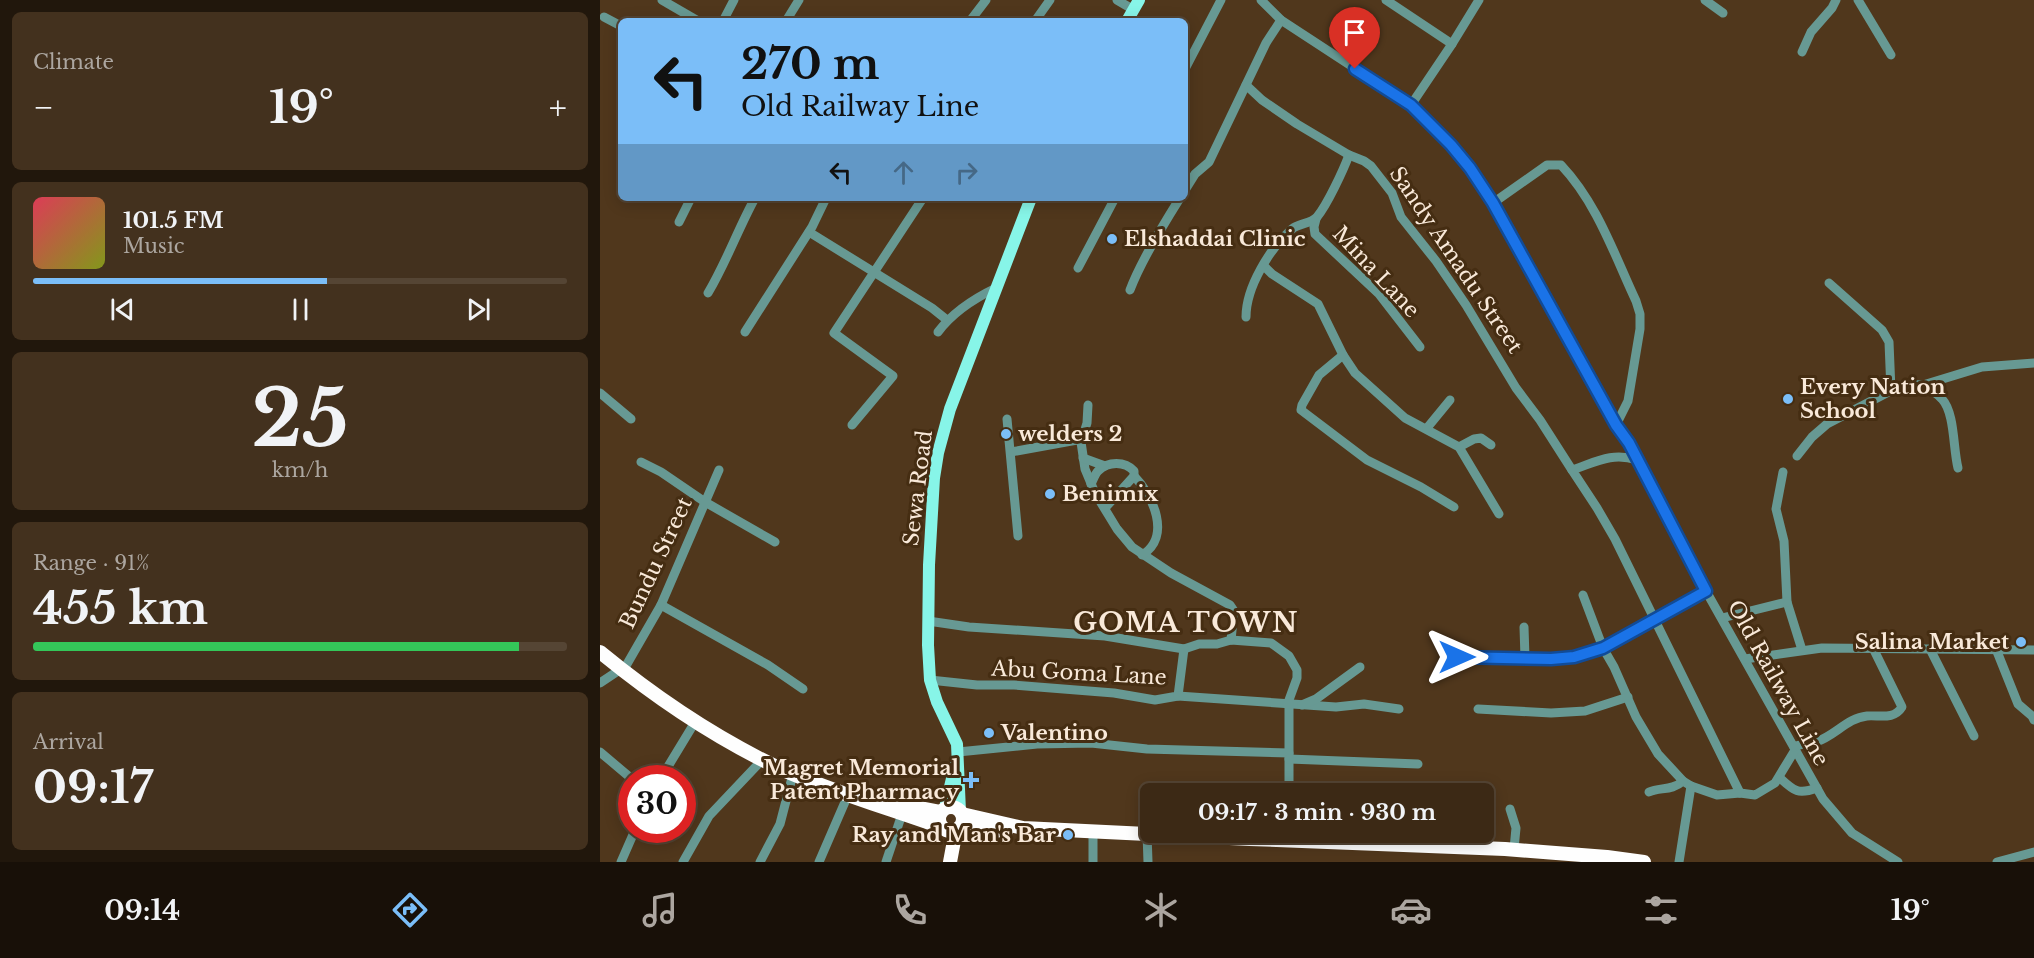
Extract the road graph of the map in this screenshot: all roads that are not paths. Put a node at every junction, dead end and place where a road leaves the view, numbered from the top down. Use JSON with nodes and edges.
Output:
{"nodes":[{"id":1,"x":662,"y":0,"type":"edge"},
{"id":2,"x":734,"y":0,"type":"edge"},
{"id":3,"x":799,"y":0,"type":"edge"},
{"id":4,"x":986,"y":0,"type":"edge"},
{"id":5,"x":1050,"y":0,"type":"edge"},
{"id":6,"x":1117,"y":0,"type":"edge"},
{"id":7,"x":1221,"y":0,"type":"edge"},
{"id":8,"x":1261,"y":0,"type":"edge"},
{"id":9,"x":1386,"y":0,"type":"edge"},
{"id":10,"x":1479,"y":0,"type":"edge"},
{"id":11,"x":1705,"y":0,"type":"edge"},
{"id":12,"x":1836,"y":0,"type":"edge"},
{"id":13,"x":1858,"y":0,"type":"edge"},
{"id":14,"x":1723,"y":13,"type":"dead end"},
{"id":15,"x":1132,"y":14,"type":"edge"},
{"id":16,"x":604,"y":17,"type":"dead end"},
{"id":17,"x":693,"y":18,"type":"edge"},
{"id":18,"x":725,"y":18,"type":"edge"},
{"id":19,"x":788,"y":18,"type":"edge"},
{"id":20,"x":972,"y":18,"type":"edge"},
{"id":21,"x":1037,"y":18,"type":"edge"},
{"id":22,"x":1281,"y":20,"type":"junction"},
{"id":23,"x":618,"y":24,"type":"edge"},
{"id":24,"x":1452,"y":44,"type":"junction"},
{"id":25,"x":1189,"y":52,"type":"edge"},
{"id":26,"x":1802,"y":52,"type":"dead end"},
{"id":27,"x":1891,"y":55,"type":"dead end"},
{"id":28,"x":1246,"y":85,"type":"junction"},
{"id":29,"x":1411,"y":105,"type":"junction"},
{"id":30,"x":1348,"y":155,"type":"junction"},
{"id":31,"x":1188,"y":185,"type":"edge"},
{"id":32,"x":690,"y":201,"type":"edge"},
{"id":33,"x":753,"y":201,"type":"edge"},
{"id":34,"x":824,"y":201,"type":"edge"},
{"id":35,"x":921,"y":201,"type":"edge"},
{"id":36,"x":1030,"y":201,"type":"edge"},
{"id":37,"x":1113,"y":201,"type":"edge"},
{"id":38,"x":1178,"y":201,"type":"edge"},
{"id":39,"x":1493,"y":203,"type":"junction"},
{"id":40,"x":1316,"y":219,"type":"junction"},
{"id":41,"x":679,"y":222,"type":"dead end"},
{"id":42,"x":809,"y":232,"type":"junction"},
{"id":43,"x":1264,"y":266,"type":"junction"},
{"id":44,"x":1078,"y":267,"type":"dead end"},
{"id":45,"x":875,"y":272,"type":"junction"},
{"id":46,"x":1829,"y":283,"type":"dead end"},
{"id":47,"x":996,"y":288,"type":"junction"},
{"id":48,"x":1130,"y":290,"type":"dead end"},
{"id":49,"x":708,"y":293,"type":"dead end"},
{"id":50,"x":1246,"y":317,"type":"dead end"},
{"id":51,"x":947,"y":320,"type":"junction"},
{"id":52,"x":745,"y":332,"type":"dead end"},
{"id":53,"x":938,"y":332,"type":"dead end"},
{"id":54,"x":1420,"y":347,"type":"dead end"},
{"id":55,"x":1342,"y":355,"type":"junction"},
{"id":56,"x":2034,"y":363,"type":"edge"},
{"id":57,"x":1923,"y":385,"type":"junction"},
{"id":58,"x":1891,"y":391,"type":"junction"},
{"id":59,"x":600,"y":393,"type":"edge"},
{"id":60,"x":1450,"y":400,"type":"dead end"},
{"id":61,"x":1088,"y":405,"type":"dead end"},
{"id":62,"x":1007,"y":419,"type":"dead end"},
{"id":63,"x":631,"y":420,"type":"dead end"},
{"id":64,"x":852,"y":425,"type":"dead end"},
{"id":65,"x":1616,"y":425,"type":"junction"},
{"id":66,"x":1427,"y":429,"type":"junction"},
{"id":67,"x":1081,"y":442,"type":"junction"},
{"id":68,"x":1491,"y":445,"type":"dead end"},
{"id":69,"x":1459,"y":447,"type":"junction"},
{"id":70,"x":1011,"y":452,"type":"junction"},
{"id":71,"x":1797,"y":456,"type":"dead end"},
{"id":72,"x":1083,"y":458,"type":"junction"},
{"id":73,"x":1637,"y":460,"type":"junction"},
{"id":74,"x":642,"y":462,"type":"dead end"},
{"id":75,"x":1105,"y":466,"type":"junction"},
{"id":76,"x":1958,"y":468,"type":"dead end"},
{"id":77,"x":719,"y":470,"type":"dead end"},
{"id":78,"x":1572,"y":470,"type":"junction"},
{"id":79,"x":1783,"y":472,"type":"dead end"},
{"id":80,"x":1134,"y":476,"type":"junction"},
{"id":81,"x":1091,"y":484,"type":"junction"},
{"id":82,"x":705,"y":502,"type":"junction"},
{"id":83,"x":1454,"y":507,"type":"dead end"},
{"id":84,"x":1104,"y":508,"type":"junction"},
{"id":85,"x":1499,"y":514,"type":"dead end"},
{"id":86,"x":1018,"y":536,"type":"dead end"},
{"id":87,"x":775,"y":542,"type":"dead end"},
{"id":88,"x":1143,"y":555,"type":"junction"},
{"id":89,"x":1706,"y":591,"type":"junction"},
{"id":90,"x":1583,"y":595,"type":"dead end"},
{"id":91,"x":1787,"y":602,"type":"junction"},
{"id":92,"x":661,"y":605,"type":"junction"},
{"id":93,"x":1654,"y":618,"type":"junction"},
{"id":94,"x":1722,"y":618,"type":"junction"},
{"id":95,"x":928,"y":621,"type":"junction"},
{"id":96,"x":1524,"y":627,"type":"dead end"},
{"id":97,"x":1232,"y":640,"type":"junction"},
{"id":98,"x":1603,"y":648,"type":"junction"},
{"id":99,"x":1873,"y":648,"type":"junction"},
{"id":100,"x":1184,"y":649,"type":"junction"},
{"id":101,"x":1930,"y":649,"type":"junction"},
{"id":102,"x":1996,"y":649,"type":"junction"},
{"id":103,"x":1802,"y":650,"type":"junction"},
{"id":104,"x":2034,"y":650,"type":"edge"},
{"id":105,"x":600,"y":652,"type":"edge"},
{"id":106,"x":1457,"y":657,"type":"dead end"},
{"id":107,"x":1526,"y":658,"type":"junction"},
{"id":108,"x":1746,"y":659,"type":"junction"},
{"id":109,"x":1359,"y":667,"type":"dead end"},
{"id":110,"x":622,"y":670,"type":"junction"},
{"id":111,"x":930,"y":680,"type":"junction"},
{"id":112,"x":600,"y":683,"type":"edge"},
{"id":113,"x":803,"y":689,"type":"dead end"},
{"id":114,"x":1178,"y":696,"type":"junction"},
{"id":115,"x":1628,"y":697,"type":"junction"},
{"id":116,"x":1289,"y":705,"type":"junction"},
{"id":117,"x":1301,"y":706,"type":"junction"},
{"id":118,"x":1399,"y":709,"type":"dead end"},
{"id":119,"x":1478,"y":709,"type":"dead end"},
{"id":120,"x":2034,"y":720,"type":"edge"},
{"id":121,"x":695,"y":722,"type":"junction"},
{"id":122,"x":1974,"y":736,"type":"dead end"},
{"id":123,"x":1794,"y":749,"type":"junction"},
{"id":124,"x":600,"y":752,"type":"edge"},
{"id":125,"x":958,"y":754,"type":"junction"},
{"id":126,"x":1288,"y":756,"type":"junction"},
{"id":127,"x":763,"y":759,"type":"junction"},
{"id":128,"x":1418,"y":764,"type":"dead end"},
{"id":129,"x":669,"y":765,"type":"edge"},
{"id":130,"x":618,"y":767,"type":"edge"},
{"id":131,"x":793,"y":774,"type":"junction"},
{"id":132,"x":1780,"y":778,"type":"junction"},
{"id":133,"x":1289,"y":783,"type":"edge"},
{"id":134,"x":1687,"y":784,"type":"junction"},
{"id":135,"x":1817,"y":788,"type":"junction"},
{"id":136,"x":1649,"y":792,"type":"dead end"},
{"id":137,"x":1740,"y":793,"type":"junction"},
{"id":138,"x":852,"y":796,"type":"junction"},
{"id":139,"x":1510,"y":809,"type":"dead end"},
{"id":140,"x":943,"y":810,"type":"junction"},
{"id":141,"x":961,"y":813,"type":"junction"},
{"id":142,"x":902,"y":814,"type":"junction"},
{"id":143,"x":1023,"y":828,"type":"junction"},
{"id":144,"x":951,"y":829,"type":"junction"},
{"id":145,"x":1093,"y":832,"type":"junction"},
{"id":146,"x":1140,"y":833,"type":"edge"},
{"id":147,"x":630,"y":843,"type":"edge"},
{"id":148,"x":1147,"y":843,"type":"edge"},
{"id":149,"x":1410,"y":843,"type":"edge"},
{"id":150,"x":1514,"y":849,"type":"junction"},
{"id":151,"x":2034,"y":852,"type":"edge"},
{"id":152,"x":1545,"y":857,"type":"edge"},
{"id":153,"x":950,"y":859,"type":"edge"},
{"id":154,"x":621,"y":862,"type":"edge"},
{"id":155,"x":683,"y":862,"type":"edge"},
{"id":156,"x":760,"y":862,"type":"edge"},
{"id":157,"x":819,"y":862,"type":"edge"},
{"id":158,"x":886,"y":862,"type":"edge"},
{"id":159,"x":1094,"y":862,"type":"edge"},
{"id":160,"x":1148,"y":862,"type":"edge"},
{"id":161,"x":1644,"y":862,"type":"edge"},
{"id":162,"x":1679,"y":862,"type":"edge"},
{"id":163,"x":1898,"y":862,"type":"edge"},
{"id":164,"x":1997,"y":862,"type":"edge"}],
"edges":[{"from":1,"to":17,"type":"street"},
{"from":2,"to":18,"type":"street"},
{"from":3,"to":19,"type":"street"},
{"from":4,"to":20,"type":"street"},
{"from":5,"to":21,"type":"street"},
{"from":6,"to":15,"type":"street"},
{"from":7,"to":25,"type":"street"},
{"from":8,"to":22,"type":"street","name":"Old Railway Line"},
{"from":9,"to":24,"type":"street"},
{"from":10,"to":24,"type":"street"},
{"from":11,"to":14,"type":"street"},
{"from":12,"to":26,"type":"street"},
{"from":13,"to":27,"type":"street"},
{"from":16,"to":23,"type":"street"},
{"from":22,"to":28,"type":"street"},
{"from":22,"to":29,"type":"street","name":"Old Railway Line"},
{"from":24,"to":29,"type":"street"},
{"from":28,"to":30,"type":"street","name":"Sandy Amadu Street"},
{"from":28,"to":31,"type":"street"},
{"from":29,"to":39,"type":"street","name":"Old Railway Line"},
{"from":30,"to":40,"type":"street"},
{"from":30,"to":78,"type":"street","name":"Sandy Amadu Street"},
{"from":32,"to":41,"type":"street"},
{"from":33,"to":49,"type":"street"},
{"from":34,"to":42,"type":"street"},
{"from":35,"to":45,"type":"street"},
{"from":36,"to":47,"type":"main road","name":"Sewa Road"},
{"from":37,"to":44,"type":"street"},
{"from":38,"to":48,"type":"street"},
{"from":39,"to":65,"type":"street","name":"Old Railway Line"},
{"from":39,"to":65,"type":"street"},
{"from":40,"to":43,"type":"street"},
{"from":40,"to":54,"type":"street","name":"Mina Lane"},
{"from":42,"to":45,"type":"street"},
{"from":42,"to":52,"type":"street"},
{"from":43,"to":50,"type":"street"},
{"from":43,"to":55,"type":"street"},
{"from":45,"to":51,"type":"street"},
{"from":45,"to":64,"type":"street"},
{"from":46,"to":58,"type":"street"},
{"from":47,"to":51,"type":"street"},
{"from":47,"to":95,"type":"main road","name":"Sewa Road"},
{"from":51,"to":53,"type":"street"},
{"from":55,"to":66,"type":"street"},
{"from":55,"to":83,"type":"street"},
{"from":56,"to":57,"type":"street"},
{"from":57,"to":58,"type":"street"},
{"from":57,"to":76,"type":"street"},
{"from":58,"to":71,"type":"street"},
{"from":59,"to":63,"type":"street"},
{"from":60,"to":66,"type":"street"},
{"from":61,"to":67,"type":"street"},
{"from":62,"to":70,"type":"street"},
{"from":65,"to":73,"type":"street","name":"Old Railway Line"},
{"from":66,"to":69,"type":"street"},
{"from":67,"to":70,"type":"street"},
{"from":67,"to":72,"type":"street"},
{"from":68,"to":69,"type":"street"},
{"from":69,"to":85,"type":"street"},
{"from":70,"to":86,"type":"street"},
{"from":72,"to":75,"type":"street"},
{"from":72,"to":81,"type":"street"},
{"from":73,"to":78,"type":"street"},
{"from":73,"to":89,"type":"street","name":"Old Railway Line"},
{"from":74,"to":82,"type":"street"},
{"from":75,"to":80,"type":"street"},
{"from":75,"to":81,"type":"street"},
{"from":77,"to":82,"type":"street","name":"Bundu Street"},
{"from":78,"to":93,"type":"street","name":"Sandy Amadu Street"},
{"from":79,"to":91,"type":"street"},
{"from":80,"to":84,"type":"street"},
{"from":80,"to":88,"type":"street"},
{"from":81,"to":84,"type":"street"},
{"from":82,"to":87,"type":"street"},
{"from":82,"to":92,"type":"street","name":"Bundu Street"},
{"from":84,"to":88,"type":"street"},
{"from":88,"to":97,"type":"street"},
{"from":89,"to":93,"type":"street"},
{"from":89,"to":94,"type":"street","name":"Old Railway Line"},
{"from":90,"to":98,"type":"street"},
{"from":91,"to":94,"type":"street"},
{"from":91,"to":103,"type":"street"},
{"from":92,"to":110,"type":"street","name":"Bundu Street"},
{"from":92,"to":113,"type":"street"},
{"from":93,"to":98,"type":"street"},
{"from":93,"to":137,"type":"street","name":"Sandy Amadu Street"},
{"from":94,"to":108,"type":"street","name":"Old Railway Line"},
{"from":95,"to":100,"type":"street"},
{"from":95,"to":111,"type":"main road","name":"Sewa Road"},
{"from":96,"to":107,"type":"street"},
{"from":97,"to":100,"type":"street"},
{"from":97,"to":116,"type":"street"},
{"from":98,"to":107,"type":"street"},
{"from":98,"to":115,"type":"street"},
{"from":99,"to":101,"type":"street"},
{"from":99,"to":103,"type":"street"},
{"from":99,"to":123,"type":"street"},
{"from":100,"to":114,"type":"street","name":"Abu Goma Lane"},
{"from":101,"to":102,"type":"street"},
{"from":101,"to":122,"type":"street"},
{"from":102,"to":104,"type":"street"},
{"from":102,"to":120,"type":"street"},
{"from":103,"to":108,"type":"street"},
{"from":105,"to":110,"type":"highway"},
{"from":106,"to":107,"type":"street"},
{"from":108,"to":123,"type":"street","name":"Old Railway Line"},
{"from":109,"to":117,"type":"street"},
{"from":110,"to":112,"type":"street"},
{"from":110,"to":121,"type":"highway"},
{"from":111,"to":114,"type":"street","name":"Abu Goma Lane"},
{"from":111,"to":125,"type":"main road","name":"Sewa Road"},
{"from":114,"to":116,"type":"street"},
{"from":115,"to":119,"type":"street"},
{"from":115,"to":134,"type":"street"},
{"from":116,"to":117,"type":"street"},
{"from":116,"to":126,"type":"street"},
{"from":117,"to":118,"type":"street"},
{"from":121,"to":127,"type":"highway"},
{"from":121,"to":129,"type":"street"},
{"from":123,"to":132,"type":"street"},
{"from":123,"to":135,"type":"street","name":"Old Railway Line"},
{"from":124,"to":130,"type":"street"},
{"from":125,"to":126,"type":"street"},
{"from":125,"to":140,"type":"main road"},
{"from":125,"to":141,"type":"main road","name":"Sewa Road"},
{"from":126,"to":128,"type":"street"},
{"from":126,"to":133,"type":"street"},
{"from":127,"to":131,"type":"highway"},
{"from":127,"to":155,"type":"street"},
{"from":131,"to":138,"type":"highway"},
{"from":131,"to":156,"type":"street"},
{"from":132,"to":135,"type":"street"},
{"from":132,"to":137,"type":"street"},
{"from":134,"to":136,"type":"street"},
{"from":134,"to":137,"type":"street"},
{"from":134,"to":162,"type":"street"},
{"from":135,"to":163,"type":"street","name":"Old Railway Line"},
{"from":138,"to":140,"type":"highway"},
{"from":138,"to":142,"type":"highway"},
{"from":138,"to":157,"type":"street"},
{"from":139,"to":150,"type":"street"},
{"from":140,"to":141,"type":"highway"},
{"from":140,"to":144,"type":"highway"},
{"from":141,"to":143,"type":"highway"},
{"from":141,"to":144,"type":"highway"},
{"from":142,"to":144,"type":"highway"},
{"from":142,"to":158,"type":"street"},
{"from":143,"to":144,"type":"highway"},
{"from":143,"to":145,"type":"highway"},
{"from":144,"to":153,"type":"highway"},
{"from":145,"to":146,"type":"highway"},
{"from":145,"to":159,"type":"street"},
{"from":147,"to":154,"type":"street"},
{"from":148,"to":160,"type":"street"},
{"from":149,"to":150,"type":"highway"},
{"from":150,"to":152,"type":"highway"},
{"from":151,"to":164,"type":"street"},
{"from":152,"to":161,"type":"highway"}]}
